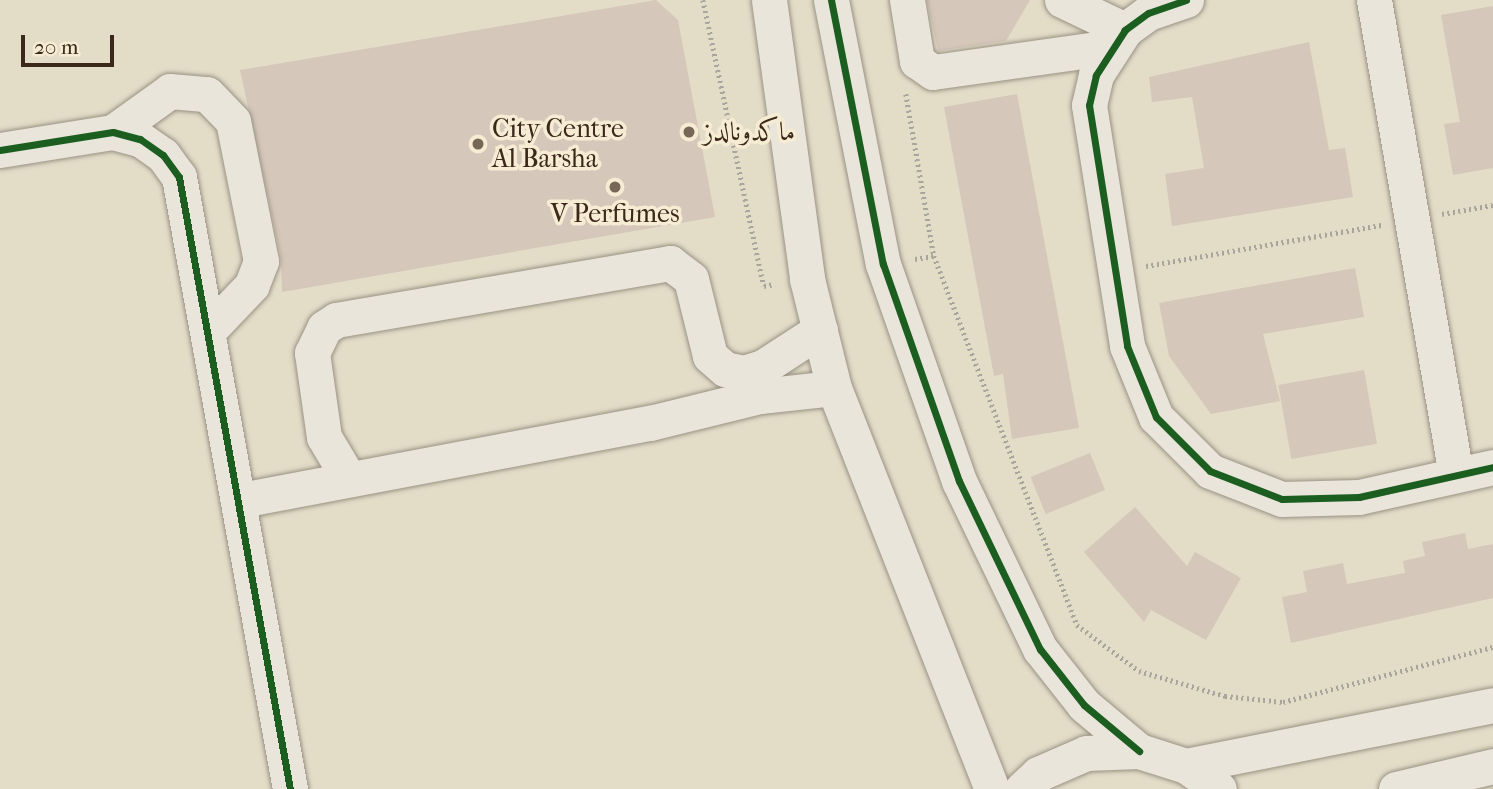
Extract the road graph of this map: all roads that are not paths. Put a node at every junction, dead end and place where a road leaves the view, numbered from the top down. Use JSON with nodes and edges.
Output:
{"nodes":[{"id":1,"x":769,"y":0,"type":"edge"},
{"id":2,"x":831,"y":0,"type":"edge"},
{"id":3,"x":907,"y":0,"type":"edge"},
{"id":4,"x":1062,"y":0,"type":"edge"},
{"id":5,"x":1186,"y":0,"type":"edge"},
{"id":6,"x":1374,"y":0,"type":"edge"},
{"id":7,"x":1117,"y":38,"type":"junction"},
{"id":8,"x":113,"y":132,"type":"junction"},
{"id":9,"x":0,"y":150,"type":"edge"},
{"id":10,"x":209,"y":330,"type":"junction"},
{"id":11,"x":820,"y":330,"type":"junction"},
{"id":12,"x":834,"y":388,"type":"junction"},
{"id":13,"x":327,"y":444,"type":"junction"},
{"id":14,"x":1493,"y":467,"type":"edge"},
{"id":15,"x":1456,"y":474,"type":"junction"},
{"id":16,"x":349,"y":480,"type":"junction"},
{"id":17,"x":239,"y":489,"type":"junction"},
{"id":18,"x":1493,"y":705,"type":"edge"},
{"id":19,"x":1139,"y":751,"type":"junction"},
{"id":20,"x":1186,"y":766,"type":"junction"},
{"id":21,"x":1493,"y":766,"type":"edge"},
{"id":22,"x":290,"y":789,"type":"edge"},
{"id":23,"x":992,"y":789,"type":"edge"},
{"id":24,"x":1022,"y":789,"type":"edge"},
{"id":25,"x":1219,"y":789,"type":"edge"},
{"id":26,"x":1396,"y":789,"type":"edge"}],
"edges":[{"from":1,"to":11,"type":"street"},
{"from":2,"to":19,"type":"street"},
{"from":3,"to":7,"type":"street"},
{"from":4,"to":7,"type":"street"},
{"from":5,"to":7,"type":"street"},
{"from":6,"to":15,"type":"street"},
{"from":7,"to":15,"type":"street"},
{"from":8,"to":9,"type":"street"},
{"from":8,"to":10,"type":"street"},
{"from":8,"to":10,"type":"street"},
{"from":10,"to":17,"type":"street"},
{"from":11,"to":12,"type":"street"},
{"from":11,"to":13,"type":"street"},
{"from":12,"to":16,"type":"street"},
{"from":12,"to":23,"type":"street"},
{"from":13,"to":16,"type":"street"},
{"from":13,"to":17,"type":"street"},
{"from":14,"to":15,"type":"street"},
{"from":16,"to":17,"type":"street"},
{"from":17,"to":22,"type":"street"},
{"from":18,"to":20,"type":"street"},
{"from":19,"to":20,"type":"street"},
{"from":19,"to":24,"type":"street"},
{"from":20,"to":25,"type":"street"},
{"from":21,"to":26,"type":"street"}]}
